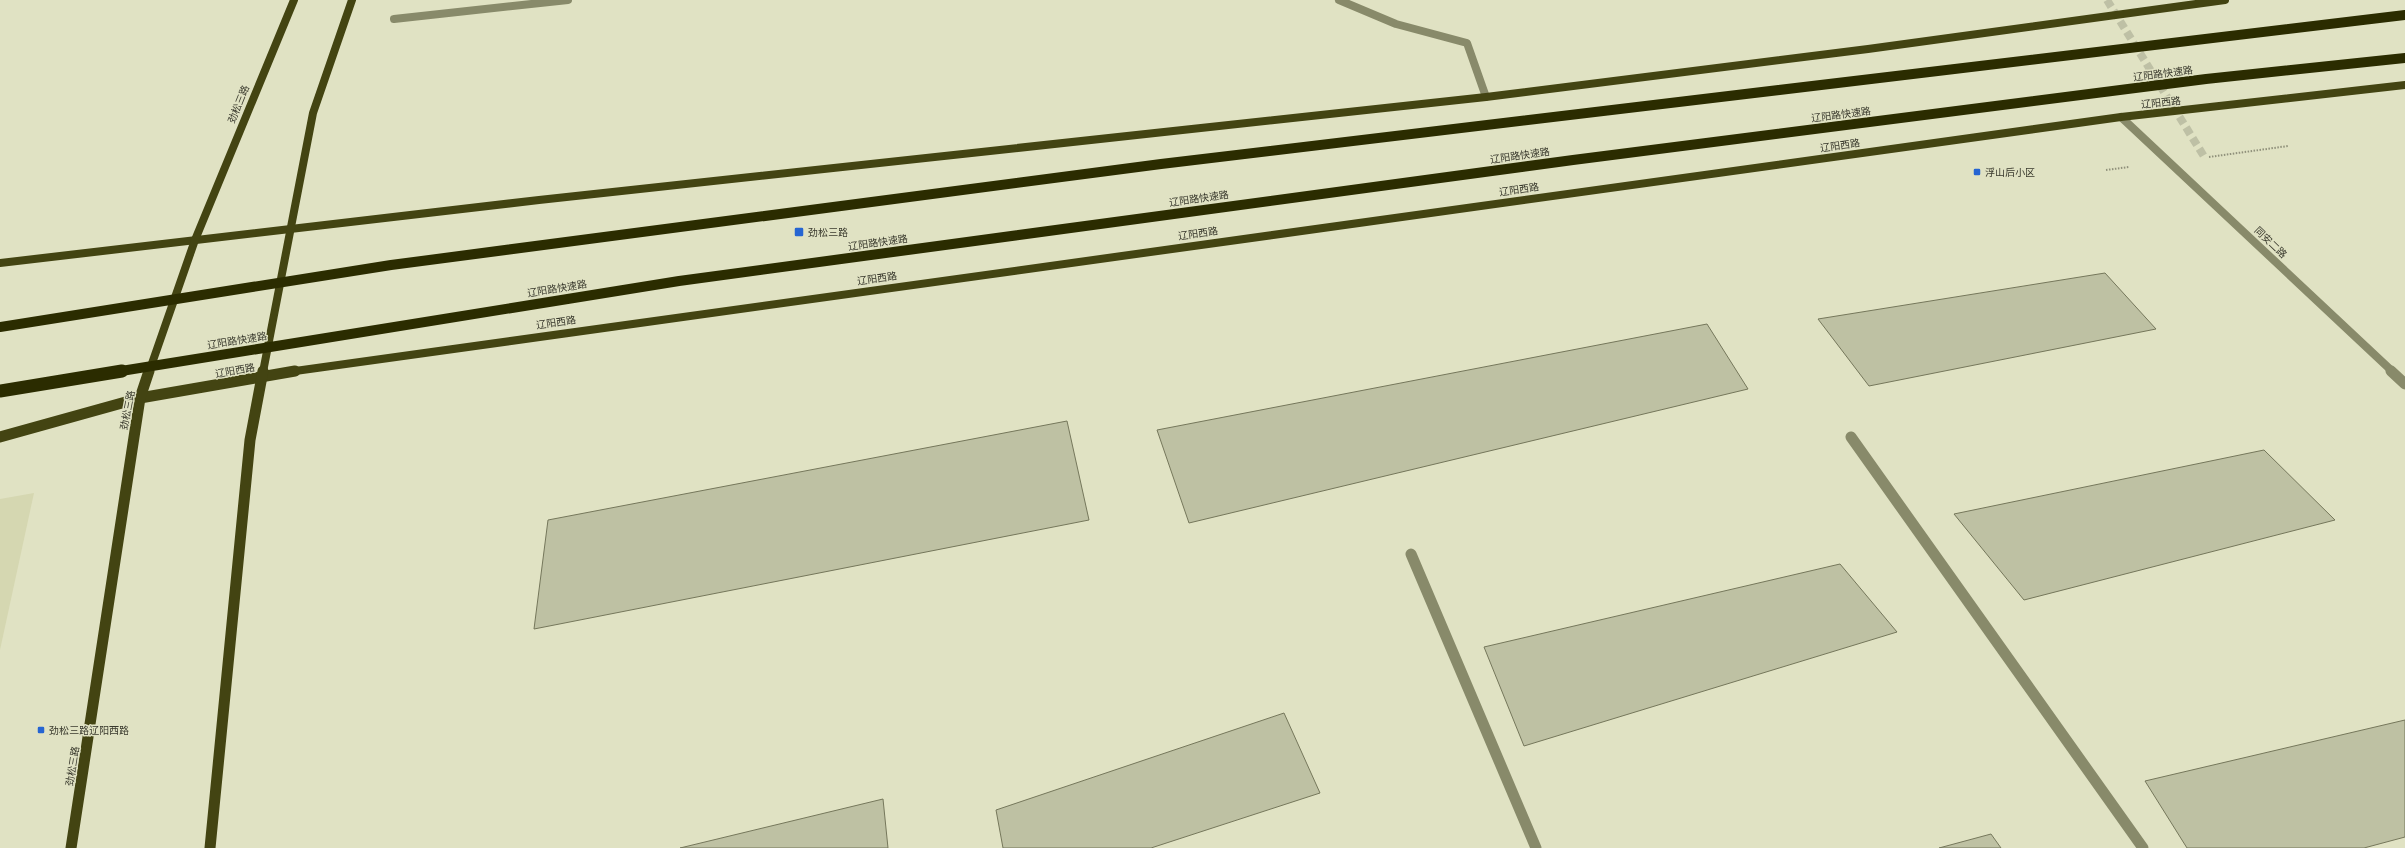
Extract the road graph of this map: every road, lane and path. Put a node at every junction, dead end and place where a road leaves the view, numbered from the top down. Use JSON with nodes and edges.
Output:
{"nodes":[{"id":1,"x":294,"y":0,"type":"edge"},
{"id":2,"x":352,"y":0,"type":"edge"},
{"id":3,"x":568,"y":0,"type":"edge"},
{"id":4,"x":1339,"y":0,"type":"edge"},
{"id":5,"x":2225,"y":0,"type":"edge"},
{"id":6,"x":2405,"y":15,"type":"edge"},
{"id":7,"x":394,"y":19,"type":"dead end"},
{"id":8,"x":2405,"y":58,"type":"edge"},
{"id":9,"x":2405,"y":85,"type":"edge"},
{"id":10,"x":1486,"y":97,"type":"junction"},
{"id":11,"x":2121,"y":117,"type":"junction"},
{"id":12,"x":2288,"y":146,"type":"dead end"},
{"id":13,"x":2206,"y":158,"type":"dead end"},
{"id":14,"x":289,"y":229,"type":"junction"},
{"id":15,"x":195,"y":240,"type":"junction"},
{"id":16,"x":0,"y":263,"type":"edge"},
{"id":17,"x":0,"y":326,"type":"edge"},
{"id":18,"x":262,"y":376,"type":"junction"},
{"id":19,"x":2405,"y":384,"type":"edge"},
{"id":20,"x":0,"y":391,"type":"edge"},
{"id":21,"x":140,"y":398,"type":"junction"},
{"id":22,"x":0,"y":437,"type":"edge"},
{"id":23,"x":1851,"y":437,"type":"dead end"},
{"id":24,"x":1411,"y":554,"type":"dead end"},
{"id":25,"x":71,"y":848,"type":"edge"},
{"id":26,"x":210,"y":848,"type":"edge"},
{"id":27,"x":1536,"y":848,"type":"edge"},
{"id":28,"x":2144,"y":848,"type":"edge"}],
"edges":[{"from":1,"to":15,"type":"main road","name":"劲松三路"},
{"from":2,"to":14,"type":"main road"},
{"from":3,"to":7,"type":"street"},
{"from":4,"to":10,"type":"street"},
{"from":5,"to":10,"type":"main road"},
{"from":6,"to":17,"type":"highway"},
{"from":8,"to":20,"type":"highway","name":"辽阳路快速路"},
{"from":9,"to":11,"type":"main road","name":"辽阳西路"},
{"from":10,"to":14,"type":"main road"},
{"from":11,"to":18,"type":"main road","name":"辽阳西路"},
{"from":11,"to":19,"type":"street","name":"同安二路"},
{"from":12,"to":13,"type":"path"},
{"from":14,"to":15,"type":"main road"},
{"from":14,"to":18,"type":"main road"},
{"from":15,"to":16,"type":"main road"},
{"from":15,"to":21,"type":"main road","name":"劲松三路"},
{"from":18,"to":21,"type":"main road","name":"辽阳西路"},
{"from":18,"to":26,"type":"main road"},
{"from":21,"to":22,"type":"main road","name":"辽阳西路"},
{"from":21,"to":25,"type":"main road","name":"劲松三路"},
{"from":23,"to":28,"type":"street"},
{"from":24,"to":27,"type":"street"}]}
